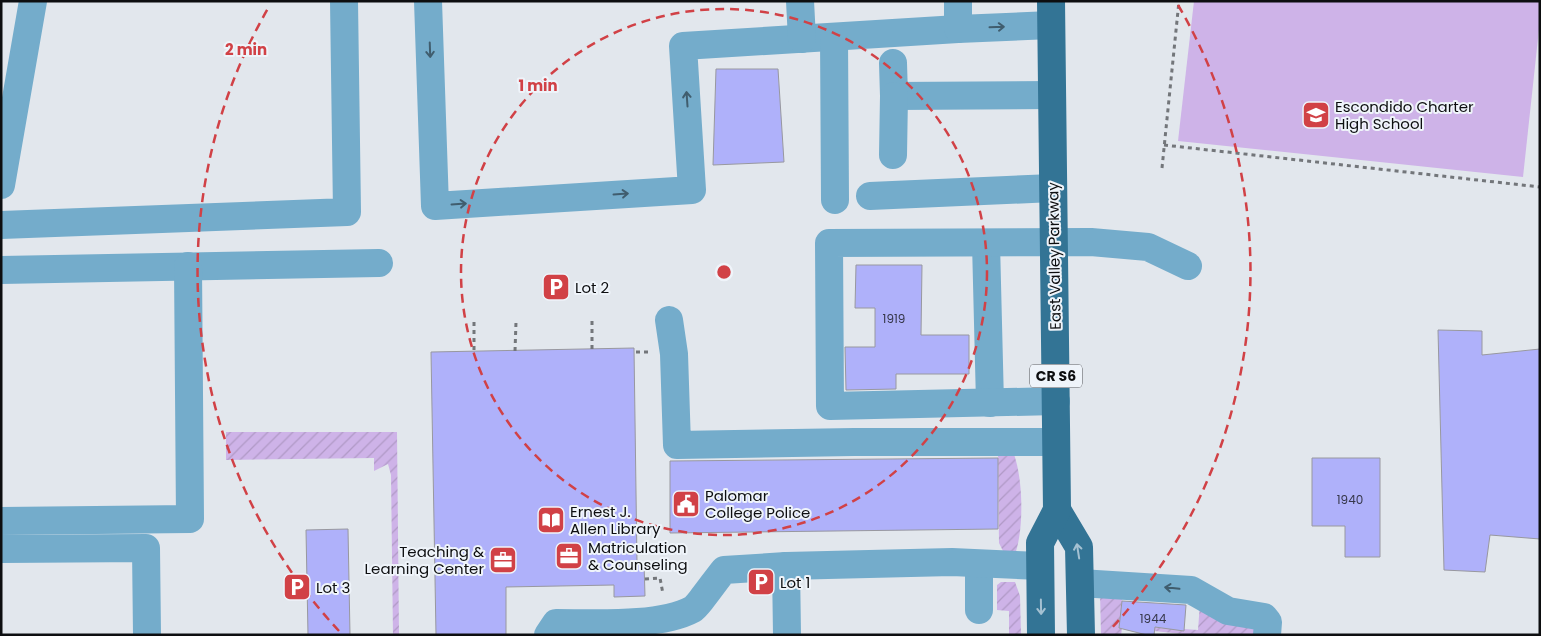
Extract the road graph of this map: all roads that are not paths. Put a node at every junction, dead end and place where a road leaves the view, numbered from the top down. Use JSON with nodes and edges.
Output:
{"nodes":[{"id":1,"x":33,"y":1,"type":"edge"},
{"id":2,"x":344,"y":1,"type":"edge"},
{"id":3,"x":428,"y":1,"type":"edge"},
{"id":4,"x":800,"y":1,"type":"edge"},
{"id":5,"x":958,"y":1,"type":"edge"},
{"id":6,"x":1051,"y":13,"type":"edge"},
{"id":7,"x":958,"y":29,"type":"junction"},
{"id":8,"x":834,"y":37,"type":"junction"},
{"id":9,"x":802,"y":39,"type":"junction"},
{"id":10,"x":893,"y":64,"type":"dead end"},
{"id":11,"x":1052,"y":95,"type":"junction"},
{"id":12,"x":894,"y":96,"type":"junction"},
{"id":13,"x":892,"y":155,"type":"dead end"},
{"id":14,"x":1,"y":186,"type":"edge"},
{"id":15,"x":1053,"y":188,"type":"junction"},
{"id":16,"x":870,"y":196,"type":"dead end"},
{"id":17,"x":835,"y":200,"type":"dead end"},
{"id":18,"x":1,"y":225,"type":"edge"},
{"id":19,"x":1054,"y":241,"type":"junction"},
{"id":20,"x":986,"y":243,"type":"junction"},
{"id":21,"x":379,"y":263,"type":"dead end"},
{"id":22,"x":188,"y":266,"type":"junction"},
{"id":23,"x":1188,"y":266,"type":"dead end"},
{"id":24,"x":1,"y":270,"type":"edge"},
{"id":25,"x":669,"y":320,"type":"dead end"},
{"id":26,"x":1056,"y":401,"type":"junction"},
{"id":27,"x":990,"y":403,"type":"junction"},
{"id":28,"x":1056,"y":442,"type":"junction"},
{"id":29,"x":1057,"y":510,"type":"junction"},
{"id":30,"x":1,"y":521,"type":"edge"},
{"id":31,"x":1,"y":549,"type":"edge"},
{"id":32,"x":979,"y":564,"type":"junction"},
{"id":33,"x":786,"y":566,"type":"junction"},
{"id":34,"x":1040,"y":566,"type":"junction"},
{"id":35,"x":1080,"y":583,"type":"junction"},
{"id":36,"x":979,"y":610,"type":"dead end"},
{"id":37,"x":147,"y":635,"type":"edge"},
{"id":38,"x":548,"y":635,"type":"edge"},
{"id":39,"x":787,"y":635,"type":"edge"},
{"id":40,"x":1041,"y":635,"type":"edge"},
{"id":41,"x":1080,"y":635,"type":"edge"},
{"id":42,"x":1267,"y":635,"type":"edge"}],
"edges":[{"from":1,"to":14,"type":"lane"},
{"from":2,"to":18,"type":"lane"},
{"from":3,"to":9,"type":"lane","one_way":true},
{"from":4,"to":9,"type":"lane"},
{"from":5,"to":7,"type":"lane"},
{"from":7,"to":6,"type":"lane","one_way":true},
{"from":6,"to":11,"type":"main road","name":"East Valley Parkway","number":"CR S6"},
{"from":7,"to":8,"type":"lane"},
{"from":8,"to":9,"type":"lane"},
{"from":8,"to":17,"type":"lane"},
{"from":10,"to":12,"type":"lane"},
{"from":11,"to":12,"type":"lane"},
{"from":11,"to":15,"type":"main road","name":"East Valley Parkway","number":"CR S6"},
{"from":12,"to":13,"type":"lane"},
{"from":15,"to":16,"type":"lane"},
{"from":15,"to":19,"type":"main road","name":"East Valley Parkway","number":"CR S6"},
{"from":19,"to":20,"type":"lane"},
{"from":19,"to":23,"type":"lane"},
{"from":19,"to":26,"type":"main road","name":"East Valley Parkway","number":"CR S6"},
{"from":20,"to":27,"type":"lane"},
{"from":20,"to":27,"type":"lane"},
{"from":21,"to":22,"type":"lane"},
{"from":22,"to":24,"type":"lane"},
{"from":22,"to":30,"type":"lane"},
{"from":25,"to":28,"type":"lane"},
{"from":26,"to":27,"type":"lane"},
{"from":26,"to":28,"type":"main road","name":"East Valley Parkway","number":"CR S6"},
{"from":28,"to":29,"type":"main road","name":"East Valley Parkway","number":"CR S6"},
{"from":29,"to":34,"type":"main road","name":"East Valley Parkway","number":"CR S6"},
{"from":35,"to":29,"type":"main road","name":"East Valley Parkway","number":"CR S6","one_way":true},
{"from":31,"to":37,"type":"lane"},
{"from":32,"to":33,"type":"lane"},
{"from":32,"to":34,"type":"lane"},
{"from":32,"to":36,"type":"lane"},
{"from":33,"to":38,"type":"lane"},
{"from":33,"to":39,"type":"lane"},
{"from":34,"to":40,"type":"main road","name":"East Valley Parkway","number":"CR S6","one_way":true},
{"from":35,"to":41,"type":"main road","name":"East Valley Parkway","number":"CR S6"},
{"from":42,"to":35,"type":"lane","one_way":true}]}
